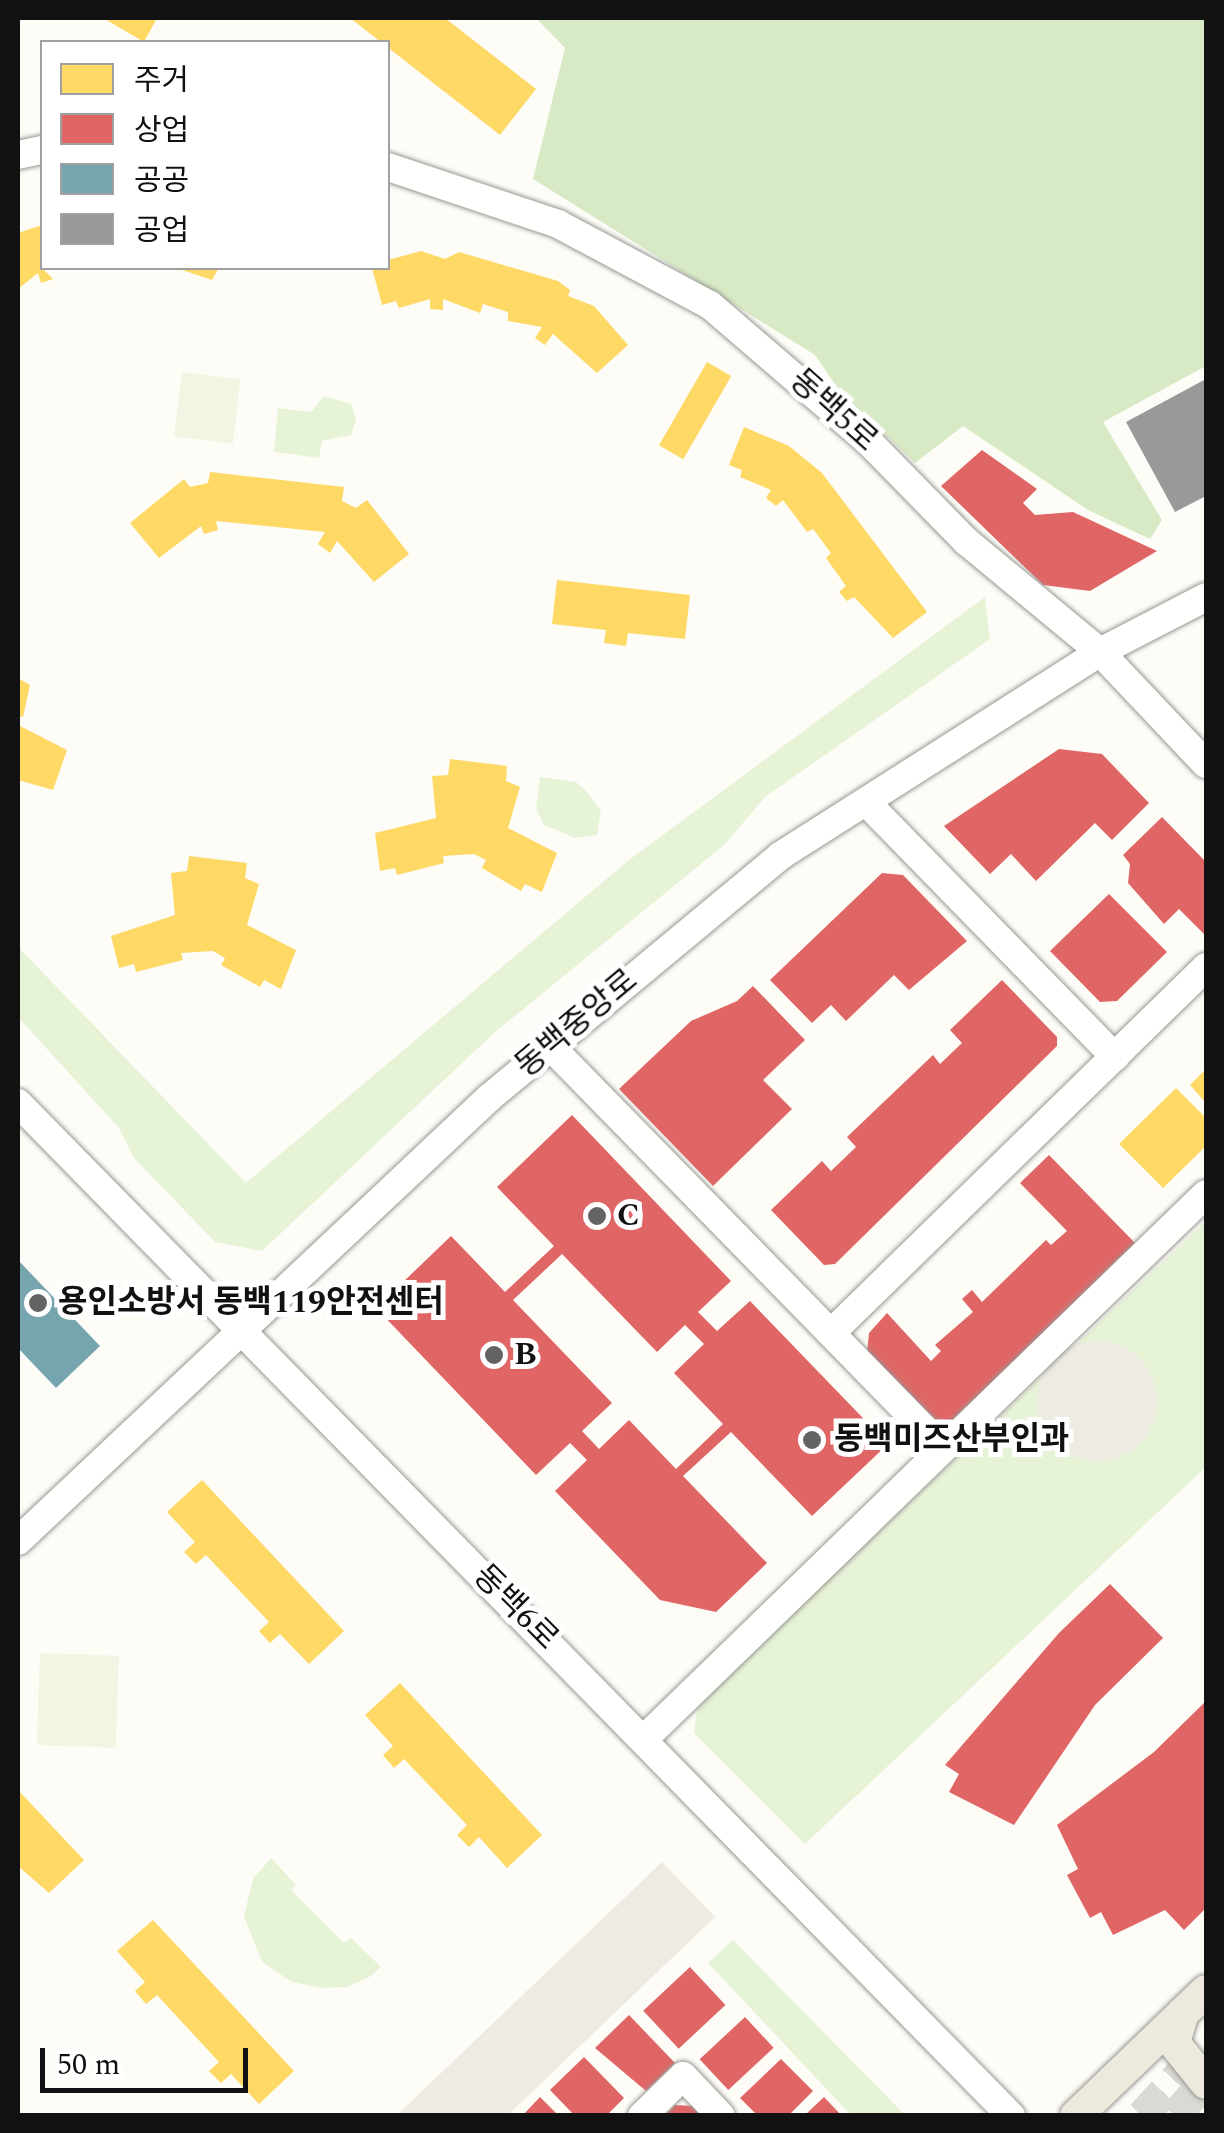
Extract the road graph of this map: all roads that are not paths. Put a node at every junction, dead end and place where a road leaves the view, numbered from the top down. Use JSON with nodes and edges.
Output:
{"nodes":[{"id":1,"x":390,"y":168,"type":"edge"},
{"id":2,"x":1206,"y":597,"type":"edge"},
{"id":3,"x":1100,"y":652,"type":"junction"},
{"id":4,"x":1206,"y":764,"type":"edge"},
{"id":5,"x":867,"y":802,"type":"junction"},
{"id":6,"x":1206,"y":967,"type":"edge"},
{"id":7,"x":550,"y":1045,"type":"junction"},
{"id":8,"x":1114,"y":1056,"type":"junction"},
{"id":9,"x":18,"y":1103,"type":"edge"},
{"id":10,"x":1206,"y":1194,"type":"edge"},
{"id":11,"x":831,"y":1333,"type":"junction"},
{"id":12,"x":243,"y":1334,"type":"junction"},
{"id":13,"x":942,"y":1447,"type":"junction"},
{"id":14,"x":18,"y":1541,"type":"edge"},
{"id":15,"x":645,"y":1738,"type":"junction"},
{"id":16,"x":1195,"y":2002,"type":"edge"},
{"id":17,"x":1206,"y":2083,"type":"edge"},
{"id":18,"x":642,"y":2116,"type":"edge"},
{"id":19,"x":721,"y":2116,"type":"edge"},
{"id":20,"x":1011,"y":2116,"type":"edge"},
{"id":21,"x":1076,"y":2116,"type":"edge"}],
"edges":[{"from":1,"to":3,"type":"street","name":"동백5로"},
{"from":2,"to":3,"type":"street","name":"동백중앙로"},
{"from":3,"to":4,"type":"street","name":"동백5로"},
{"from":3,"to":5,"type":"street","name":"동백중앙로"},
{"from":5,"to":7,"type":"street","name":"동백중앙로"},
{"from":5,"to":8,"type":"street"},
{"from":6,"to":8,"type":"street"},
{"from":7,"to":11,"type":"street"},
{"from":7,"to":12,"type":"street","name":"동백중앙로"},
{"from":8,"to":11,"type":"street"},
{"from":9,"to":12,"type":"street","name":"동백6로"},
{"from":10,"to":13,"type":"street"},
{"from":11,"to":13,"type":"street"},
{"from":12,"to":14,"type":"street","name":"동백중앙로"},
{"from":12,"to":15,"type":"street","name":"동백6로"},
{"from":13,"to":15,"type":"street"},
{"from":15,"to":20,"type":"street","name":"동백6로"},
{"from":16,"to":17,"type":"main road"},
{"from":16,"to":21,"type":"main road"},
{"from":18,"to":19,"type":"street"}]}
